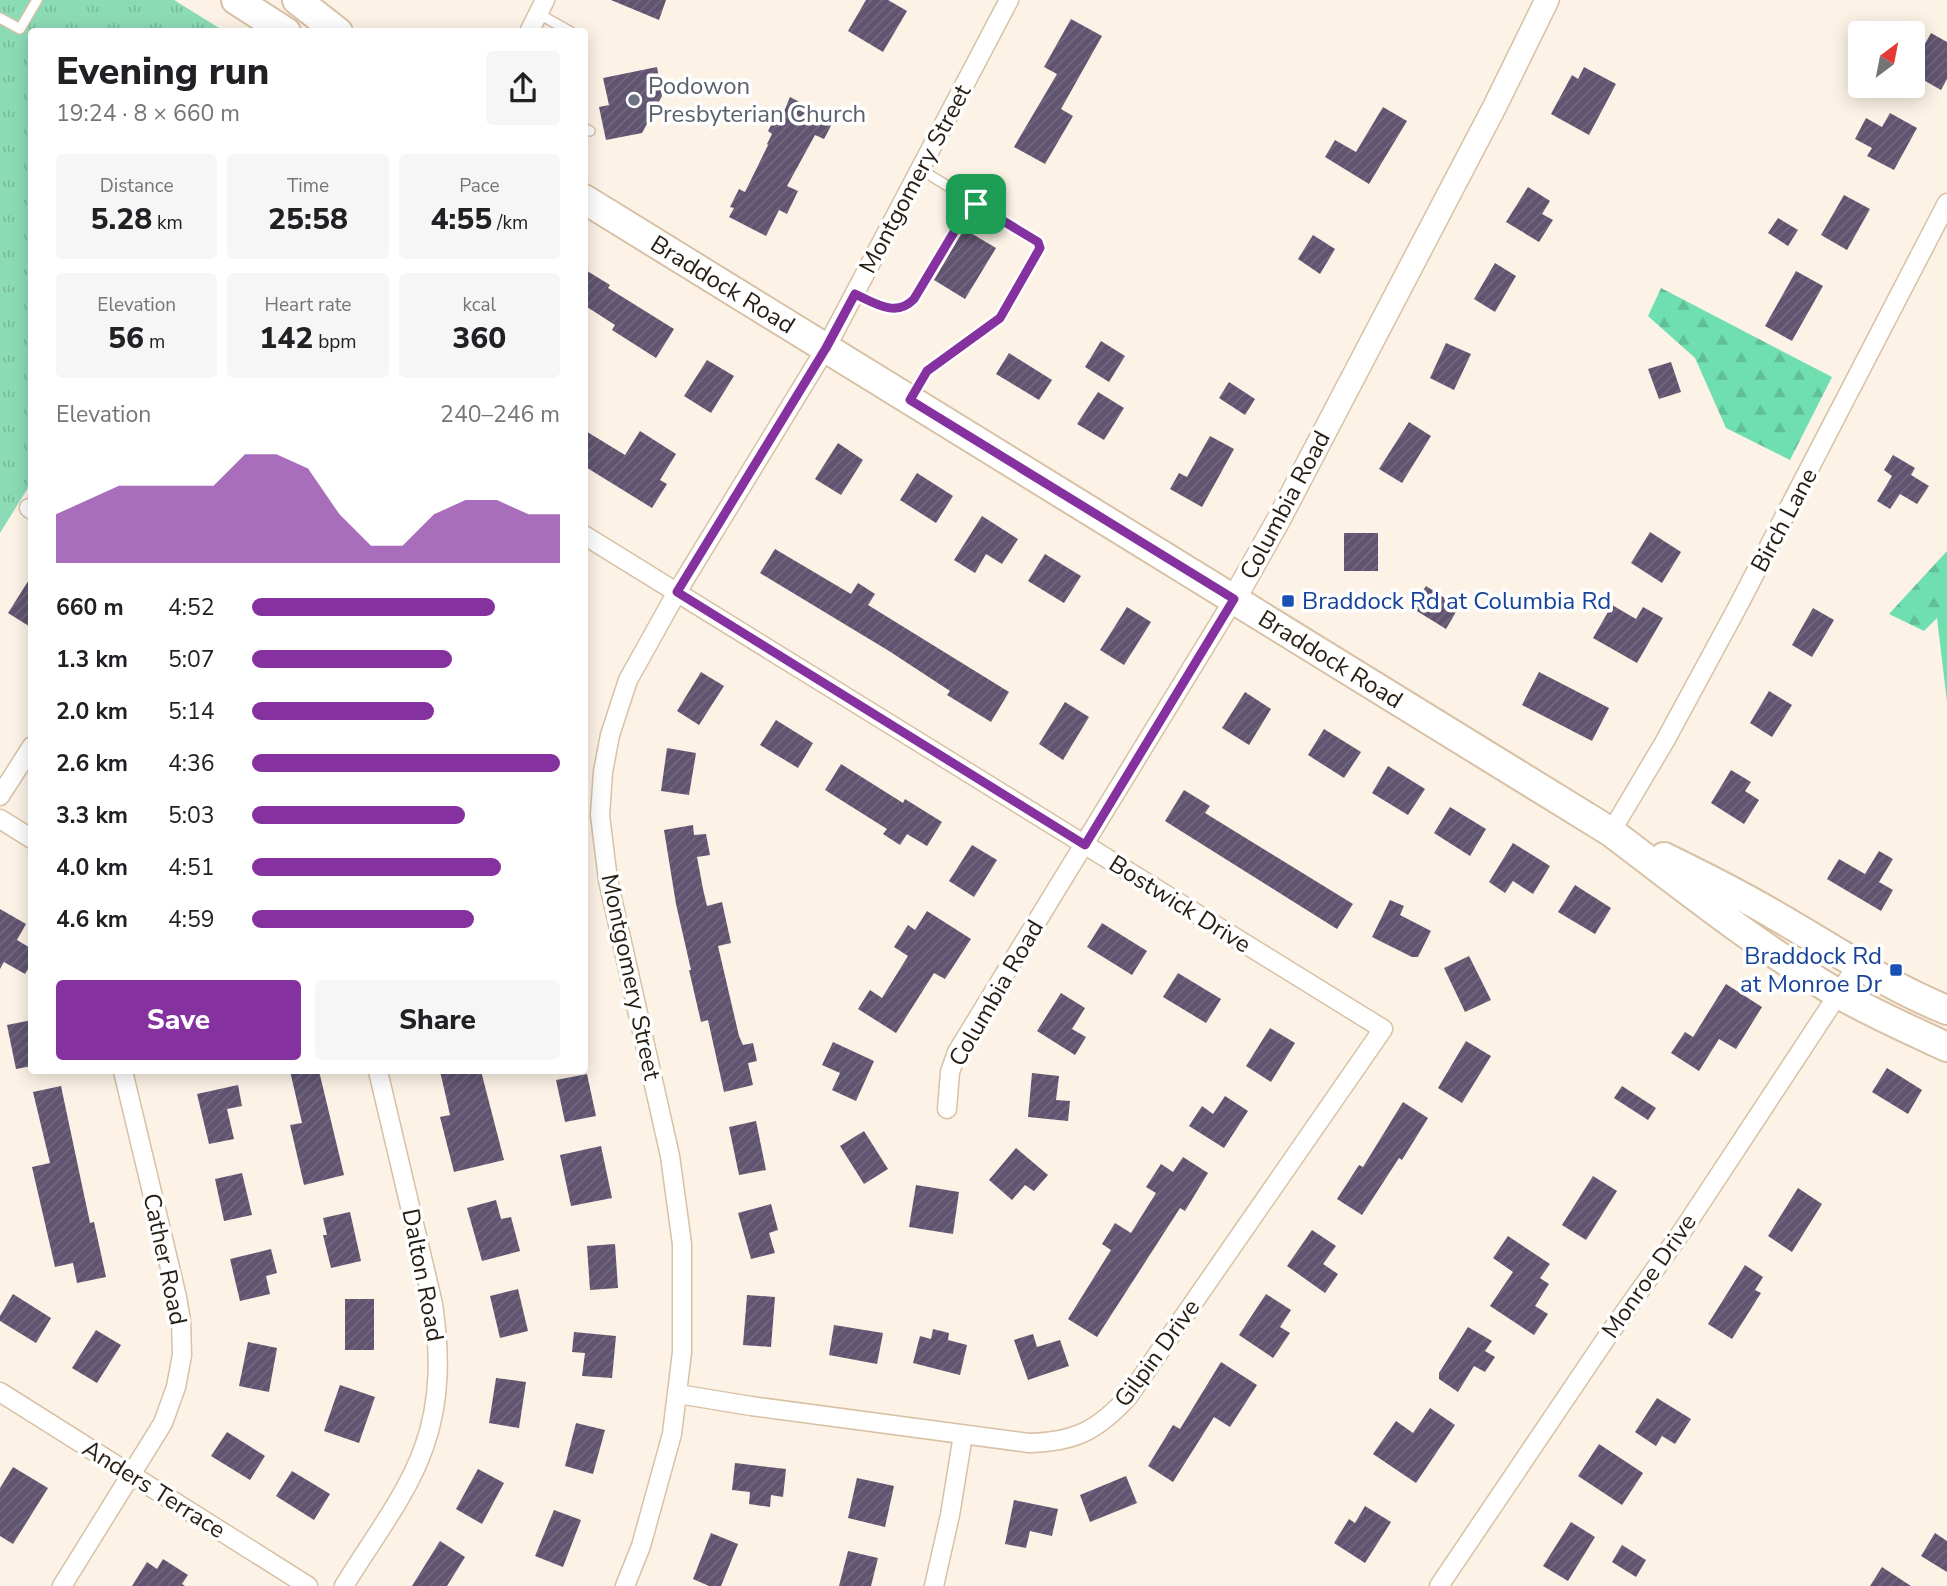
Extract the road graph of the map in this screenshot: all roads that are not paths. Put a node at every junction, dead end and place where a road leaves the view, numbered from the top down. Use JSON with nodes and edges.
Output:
{"nodes":[{"id":1,"x":37,"y":0,"type":"edge"},
{"id":2,"x":236,"y":0,"type":"edge"},
{"id":3,"x":298,"y":0,"type":"edge"},
{"id":4,"x":1009,"y":0,"type":"edge"},
{"id":5,"x":1547,"y":0,"type":"edge"},
{"id":6,"x":542,"y":7,"type":"edge"},
{"id":7,"x":0,"y":18,"type":"edge"},
{"id":8,"x":280,"y":28,"type":"edge"},
{"id":9,"x":333,"y":28,"type":"edge"},
{"id":10,"x":531,"y":28,"type":"edge"},
{"id":11,"x":566,"y":28,"type":"edge"},
{"id":12,"x":920,"y":169,"type":"junction"},
{"id":13,"x":588,"y":201,"type":"edge"},
{"id":14,"x":972,"y":202,"type":"junction"},
{"id":15,"x":1947,"y":203,"type":"edge"},
{"id":16,"x":855,"y":294,"type":"junction"},
{"id":17,"x":826,"y":348,"type":"junction"},
{"id":18,"x":910,"y":400,"type":"junction"},
{"id":19,"x":588,"y":537,"type":"edge"},
{"id":20,"x":677,"y":592,"type":"junction"},
{"id":21,"x":1234,"y":599,"type":"junction"},
{"id":22,"x":28,"y":752,"type":"edge"},
{"id":23,"x":0,"y":796,"type":"edge"},
{"id":24,"x":0,"y":819,"type":"edge"},
{"id":25,"x":1611,"y":832,"type":"junction"},
{"id":26,"x":28,"y":836,"type":"edge"},
{"id":27,"x":1085,"y":845,"type":"junction"},
{"id":28,"x":1858,"y":964,"type":"junction"},
{"id":29,"x":1839,"y":994,"type":"junction"},
{"id":30,"x":1947,"y":1010,"type":"edge"},
{"id":31,"x":1383,"y":1029,"type":"joint"},
{"id":32,"x":1947,"y":1047,"type":"edge"},
{"id":33,"x":124,"y":1074,"type":"edge"},
{"id":34,"x":379,"y":1074,"type":"edge"},
{"id":35,"x":947,"y":1109,"type":"dead end"},
{"id":36,"x":0,"y":1392,"type":"edge"},
{"id":37,"x":678,"y":1394,"type":"junction"},
{"id":38,"x":963,"y":1434,"type":"junction"},
{"id":39,"x":132,"y":1475,"type":"junction"},
{"id":40,"x":62,"y":1586,"type":"edge"},
{"id":41,"x":308,"y":1586,"type":"edge"},
{"id":42,"x":344,"y":1586,"type":"edge"},
{"id":43,"x":625,"y":1586,"type":"edge"},
{"id":44,"x":933,"y":1586,"type":"edge"},
{"id":45,"x":1439,"y":1586,"type":"edge"}],
"edges":[{"from":1,"to":7,"type":"lane"},
{"from":2,"to":8,"type":"main road"},
{"from":3,"to":9,"type":"main road"},
{"from":4,"to":12,"type":"street","name":"Montgomery Street"},
{"from":5,"to":21,"type":"street","name":"Columbia Road"},
{"from":6,"to":10,"type":"street"},
{"from":6,"to":11,"type":"lane"},
{"from":12,"to":14,"type":"lane"},
{"from":12,"to":16,"type":"street","name":"Montgomery Street"},
{"from":13,"to":17,"type":"main road","name":"Braddock Road"},
{"from":14,"to":16,"type":"lane"},
{"from":14,"to":18,"type":"lane"},
{"from":15,"to":25,"type":"street","name":"Birch Lane"},
{"from":16,"to":17,"type":"street","name":"Montgomery Street"},
{"from":17,"to":18,"type":"main road","name":"Braddock Road"},
{"from":17,"to":20,"type":"street","name":"Montgomery Street"},
{"from":18,"to":21,"type":"main road","name":"Braddock Road"},
{"from":19,"to":20,"type":"street","name":"Bostwick Drive"},
{"from":20,"to":27,"type":"street","name":"Bostwick Drive"},
{"from":20,"to":37,"type":"street","name":"Montgomery Street"},
{"from":21,"to":25,"type":"main road","name":"Braddock Road"},
{"from":21,"to":27,"type":"street","name":"Columbia Road"},
{"from":22,"to":23,"type":"street"},
{"from":24,"to":26,"type":"street"},
{"from":25,"to":28,"type":"main road","name":"Braddock Road"},
{"from":25,"to":29,"type":"main road","name":"Braddock Road"},
{"from":27,"to":31,"type":"street","name":"Bostwick Drive"},
{"from":27,"to":35,"type":"street","name":"Columbia Road"},
{"from":28,"to":29,"type":"street","name":"Monroe Drive"},
{"from":28,"to":30,"type":"main road","name":"Braddock Road"},
{"from":29,"to":32,"type":"main road","name":"Braddock Road"},
{"from":29,"to":45,"type":"street","name":"Monroe Drive"},
{"from":31,"to":38,"type":"street","name":"Gilpin Drive"},
{"from":33,"to":39,"type":"street","name":"Cather Road"},
{"from":34,"to":42,"type":"street","name":"Dalton Road"},
{"from":36,"to":39,"type":"street","name":"Anders Terrace"},
{"from":37,"to":38,"type":"street","name":"Gilpin Drive"},
{"from":37,"to":43,"type":"street","name":"Montgomery Street"},
{"from":38,"to":44,"type":"street"},
{"from":39,"to":40,"type":"street","name":"Cather Road"},
{"from":39,"to":41,"type":"street","name":"Anders Terrace"}]}
